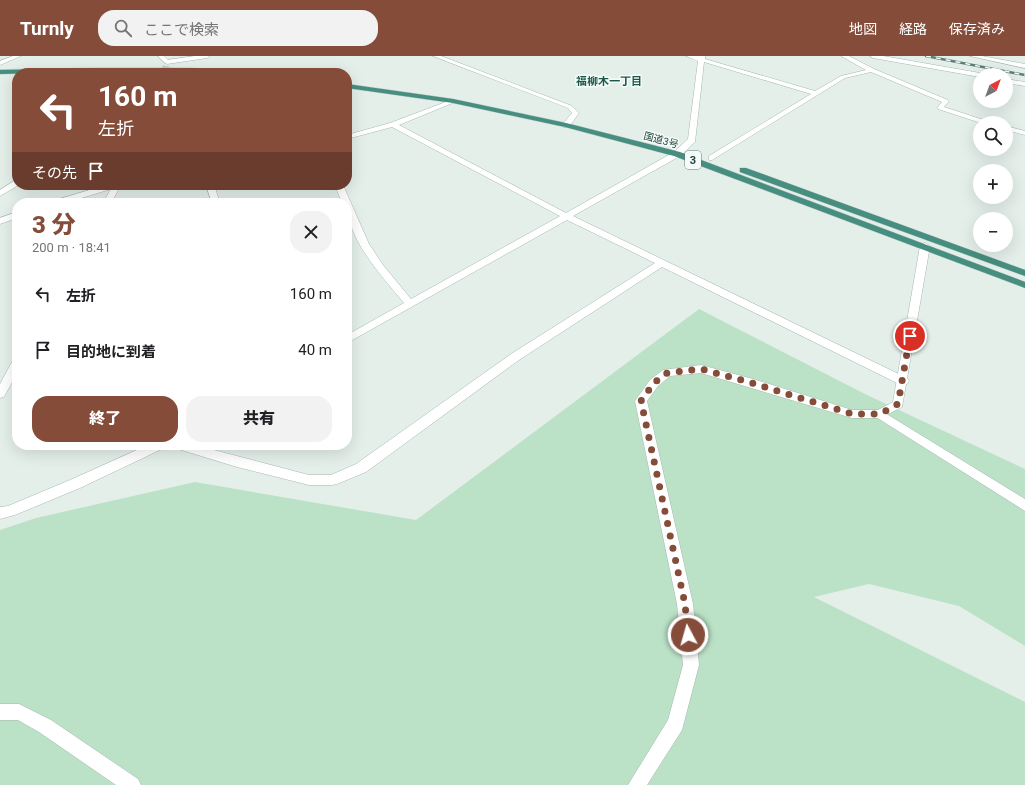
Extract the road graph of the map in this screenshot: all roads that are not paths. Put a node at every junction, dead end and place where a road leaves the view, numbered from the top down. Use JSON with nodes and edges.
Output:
{"nodes":[{"id":1,"x":18,"y":56,"type":"edge"},
{"id":2,"x":161,"y":56,"type":"edge"},
{"id":3,"x":207,"y":56,"type":"edge"},
{"id":4,"x":436,"y":56,"type":"edge"},
{"id":5,"x":689,"y":56,"type":"edge"},
{"id":6,"x":844,"y":56,"type":"edge"},
{"id":7,"x":873,"y":56,"type":"edge"},
{"id":8,"x":973,"y":56,"type":"edge"},
{"id":9,"x":701,"y":58,"type":"edge"},
{"id":10,"x":0,"y":64,"type":"edge"},
{"id":11,"x":1025,"y":66,"type":"edge"},
{"id":12,"x":872,"y":70,"type":"junction"},
{"id":13,"x":12,"y":71,"type":"edge"},
{"id":14,"x":0,"y":72,"type":"edge"},
{"id":15,"x":973,"y":74,"type":"edge"},
{"id":16,"x":0,"y":76,"type":"edge"},
{"id":17,"x":12,"y":76,"type":"edge"},
{"id":18,"x":352,"y":82,"type":"edge"},
{"id":19,"x":1013,"y":82,"type":"edge"},
{"id":20,"x":1025,"y":84,"type":"edge"},
{"id":21,"x":352,"y":87,"type":"edge"},
{"id":22,"x":817,"y":94,"type":"junction"},
{"id":23,"x":453,"y":101,"type":"junction"},
{"id":24,"x":973,"y":118,"type":"edge"},
{"id":25,"x":569,"y":122,"type":"junction"},
{"id":26,"x":393,"y":125,"type":"junction"},
{"id":27,"x":1013,"y":130,"type":"edge"},
{"id":28,"x":1025,"y":133,"type":"edge"},
{"id":29,"x":352,"y":136,"type":"edge"},
{"id":30,"x":680,"y":151,"type":"junction"},
{"id":31,"x":716,"y":160,"type":"joint"},
{"id":32,"x":734,"y":166,"type":"dead end"},
{"id":33,"x":12,"y":186,"type":"edge"},
{"id":34,"x":98,"y":190,"type":"edge"},
{"id":35,"x":0,"y":194,"type":"edge"},
{"id":36,"x":72,"y":198,"type":"edge"},
{"id":37,"x":352,"y":216,"type":"edge"},
{"id":38,"x":566,"y":216,"type":"junction"},
{"id":39,"x":12,"y":217,"type":"edge"},
{"id":40,"x":0,"y":221,"type":"edge"},
{"id":41,"x":925,"y":246,"type":"junction"},
{"id":42,"x":662,"y":263,"type":"junction"},
{"id":43,"x":1025,"y":273,"type":"edge"},
{"id":44,"x":1025,"y":285,"type":"edge"},
{"id":45,"x":410,"y":304,"type":"junction"},
{"id":46,"x":352,"y":337,"type":"edge"},
{"id":47,"x":12,"y":372,"type":"edge"},
{"id":48,"x":903,"y":381,"type":"junction"},
{"id":49,"x":0,"y":394,"type":"edge"},
{"id":50,"x":880,"y":414,"type":"junction"},
{"id":51,"x":149,"y":450,"type":"edge"},
{"id":52,"x":196,"y":450,"type":"edge"},
{"id":53,"x":1025,"y":506,"type":"edge"},
{"id":54,"x":0,"y":513,"type":"edge"},
{"id":55,"x":0,"y":712,"type":"edge"},
{"id":56,"x":132,"y":785,"type":"edge"},
{"id":57,"x":637,"y":785,"type":"edge"}],
"edges":[{"from":1,"to":10,"type":"street"},
{"from":2,"to":3,"type":"street"},
{"from":4,"to":25,"type":"street"},
{"from":5,"to":9,"type":"street"},
{"from":6,"to":12,"type":"street"},
{"from":7,"to":15,"type":"street"},
{"from":8,"to":11,"type":"street"},
{"from":9,"to":22,"type":"street"},
{"from":9,"to":30,"type":"street"},
{"from":12,"to":22,"type":"street"},
{"from":12,"to":24,"type":"street"},
{"from":13,"to":14,"type":"highway"},
{"from":16,"to":17,"type":"highway"},
{"from":18,"to":25,"type":"highway","name":"国道3号","number":"3"},
{"from":19,"to":20,"type":"street"},
{"from":21,"to":23,"type":"highway","name":"国道3号","number":"3"},
{"from":22,"to":31,"type":"street"},
{"from":23,"to":25,"type":"highway","name":"国道3号","number":"3"},
{"from":23,"to":26,"type":"street"},
{"from":25,"to":30,"type":"highway","name":"国道3号","number":"3"},
{"from":26,"to":29,"type":"street"},
{"from":26,"to":38,"type":"street"},
{"from":27,"to":28,"type":"street"},
{"from":30,"to":31,"type":"highway","name":"国道3号","number":"3"},
{"from":30,"to":38,"type":"street"},
{"from":30,"to":41,"type":"highway","name":"国道3号","number":"3"},
{"from":32,"to":43,"type":"highway"},
{"from":33,"to":35,"type":"street"},
{"from":34,"to":36,"type":"street"},
{"from":37,"to":45,"type":"street"},
{"from":38,"to":42,"type":"street"},
{"from":38,"to":45,"type":"street"},
{"from":39,"to":40,"type":"street"},
{"from":41,"to":44,"type":"highway","name":"国道3号","number":"3"},
{"from":41,"to":48,"type":"street"},
{"from":42,"to":48,"type":"street"},
{"from":42,"to":52,"type":"street"},
{"from":45,"to":46,"type":"street"},
{"from":47,"to":49,"type":"street"},
{"from":48,"to":50,"type":"street"},
{"from":50,"to":53,"type":"street"},
{"from":50,"to":57,"type":"street"},
{"from":51,"to":54,"type":"street"},
{"from":55,"to":56,"type":"street"}]}
